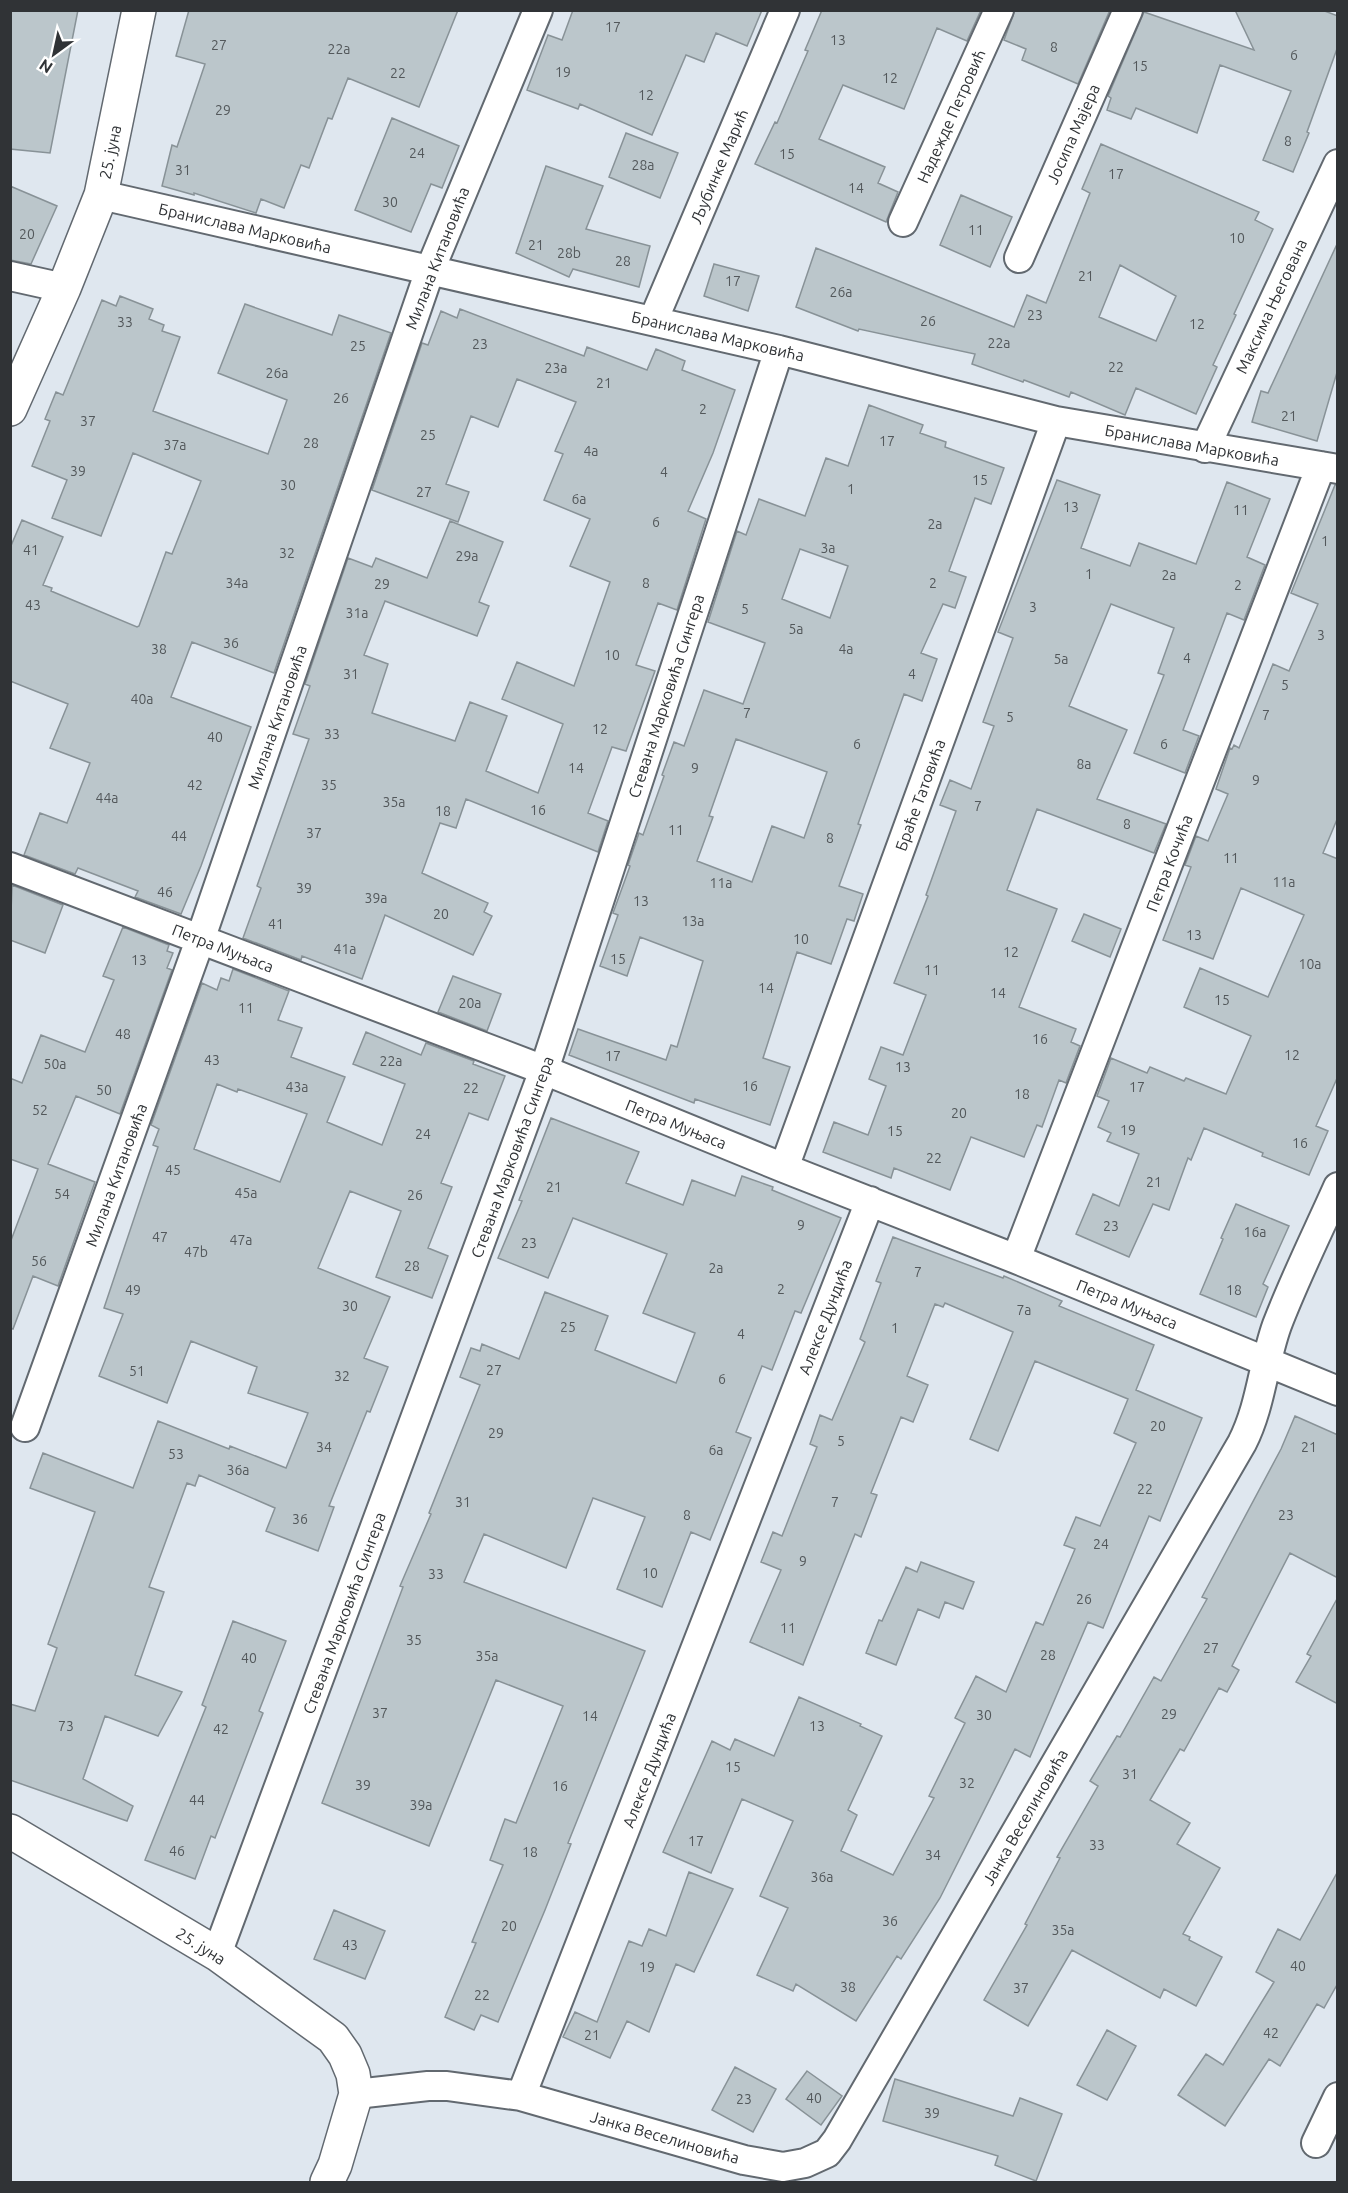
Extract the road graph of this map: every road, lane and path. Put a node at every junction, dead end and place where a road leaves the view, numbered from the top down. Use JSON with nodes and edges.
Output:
{"nodes":[{"id":1,"x":139,"y":10,"type":"edge"},
{"id":2,"x":538,"y":10,"type":"edge"},
{"id":3,"x":785,"y":10,"type":"edge"},
{"id":4,"x":999,"y":10,"type":"edge"},
{"id":5,"x":1128,"y":10,"type":"edge"},
{"id":6,"x":1338,"y":164,"type":"edge"},
{"id":7,"x":101,"y":195,"type":"junction"},
{"id":8,"x":903,"y":222,"type":"dead end"},
{"id":9,"x":1018,"y":258,"type":"dead end"},
{"id":10,"x":430,"y":270,"type":"junction"},
{"id":11,"x":10,"y":276,"type":"edge"},
{"id":12,"x":64,"y":288,"type":"junction"},
{"id":13,"x":653,"y":321,"type":"junction"},
{"id":14,"x":779,"y":350,"type":"junction"},
{"id":15,"x":10,"y":409,"type":"edge"},
{"id":16,"x":1056,"y":421,"type":"junction"},
{"id":17,"x":1205,"y":448,"type":"junction"},
{"id":18,"x":1329,"y":468,"type":"edge"},
{"id":19,"x":10,"y":867,"type":"edge"},
{"id":20,"x":200,"y":940,"type":"junction"},
{"id":21,"x":544,"y":1070,"type":"junction"},
{"id":22,"x":784,"y":1168,"type":"junction"},
{"id":23,"x":1338,"y":1187,"type":"edge"},
{"id":24,"x":870,"y":1201,"type":"junction"},
{"id":25,"x":1016,"y":1259,"type":"junction"},
{"id":26,"x":1266,"y":1361,"type":"junction"},
{"id":27,"x":1338,"y":1391,"type":"edge"},
{"id":28,"x":25,"y":1427,"type":"dead end"},
{"id":29,"x":10,"y":1831,"type":"edge"},
{"id":30,"x":217,"y":1954,"type":"junction"},
{"id":31,"x":356,"y":2094,"type":"junction"},
{"id":32,"x":521,"y":2096,"type":"junction"},
{"id":33,"x":1338,"y":2097,"type":"edge"},
{"id":34,"x":1316,"y":2143,"type":"dead end"},
{"id":35,"x":327,"y":2182,"type":"edge"}],
"edges":[{"from":1,"to":7,"type":"street","name":"25. јуна"},
{"from":2,"to":10,"type":"street","name":"Милана Китановића"},
{"from":3,"to":13,"type":"street","name":"Љубинке Марић"},
{"from":4,"to":8,"type":"street","name":"Надежде Петровић"},
{"from":5,"to":9,"type":"street","name":"Јосипа Мајера"},
{"from":6,"to":17,"type":"street","name":"Максима Његована"},
{"from":7,"to":10,"type":"street","name":"Бранислава Марковића"},
{"from":7,"to":12,"type":"street","name":"25. јуна"},
{"from":10,"to":13,"type":"street","name":"Бранислава Марковића"},
{"from":10,"to":20,"type":"street","name":"Милана Китановића"},
{"from":11,"to":12,"type":"street"},
{"from":12,"to":15,"type":"street","name":"25. јуна"},
{"from":13,"to":14,"type":"street","name":"Бранислава Марковића"},
{"from":14,"to":16,"type":"street","name":"Бранислава Марковића"},
{"from":14,"to":21,"type":"street","name":"Стевана Марковића Сингера"},
{"from":16,"to":17,"type":"street","name":"Бранислава Марковића"},
{"from":16,"to":22,"type":"street","name":"Браће Татовића"},
{"from":17,"to":18,"type":"street","name":"Бранислава Марковића"},
{"from":18,"to":25,"type":"street","name":"Петра Кочића"},
{"from":19,"to":20,"type":"street","name":"Петра Муњаса"},
{"from":20,"to":21,"type":"street","name":"Петра Муњаса"},
{"from":20,"to":28,"type":"street","name":"Милана Китановића"},
{"from":21,"to":22,"type":"street","name":"Петра Муњаса"},
{"from":21,"to":30,"type":"street","name":"Стевана Марковића Сингера"},
{"from":22,"to":24,"type":"street","name":"Петра Муњаса"},
{"from":23,"to":26,"type":"street","name":"Јанка Веселиновића"},
{"from":24,"to":25,"type":"street","name":"Петра Муњаса"},
{"from":24,"to":32,"type":"street","name":"Алексе Дундића"},
{"from":25,"to":26,"type":"street","name":"Петра Муњаса"},
{"from":26,"to":27,"type":"street","name":"Петра Муњаса"},
{"from":26,"to":32,"type":"street","name":"Јанка Веселиновића"},
{"from":29,"to":30,"type":"street","name":"25. јуна"},
{"from":30,"to":31,"type":"street","name":"25. јуна"},
{"from":31,"to":32,"type":"street"},
{"from":31,"to":35,"type":"street"},
{"from":33,"to":34,"type":"street"}]}
